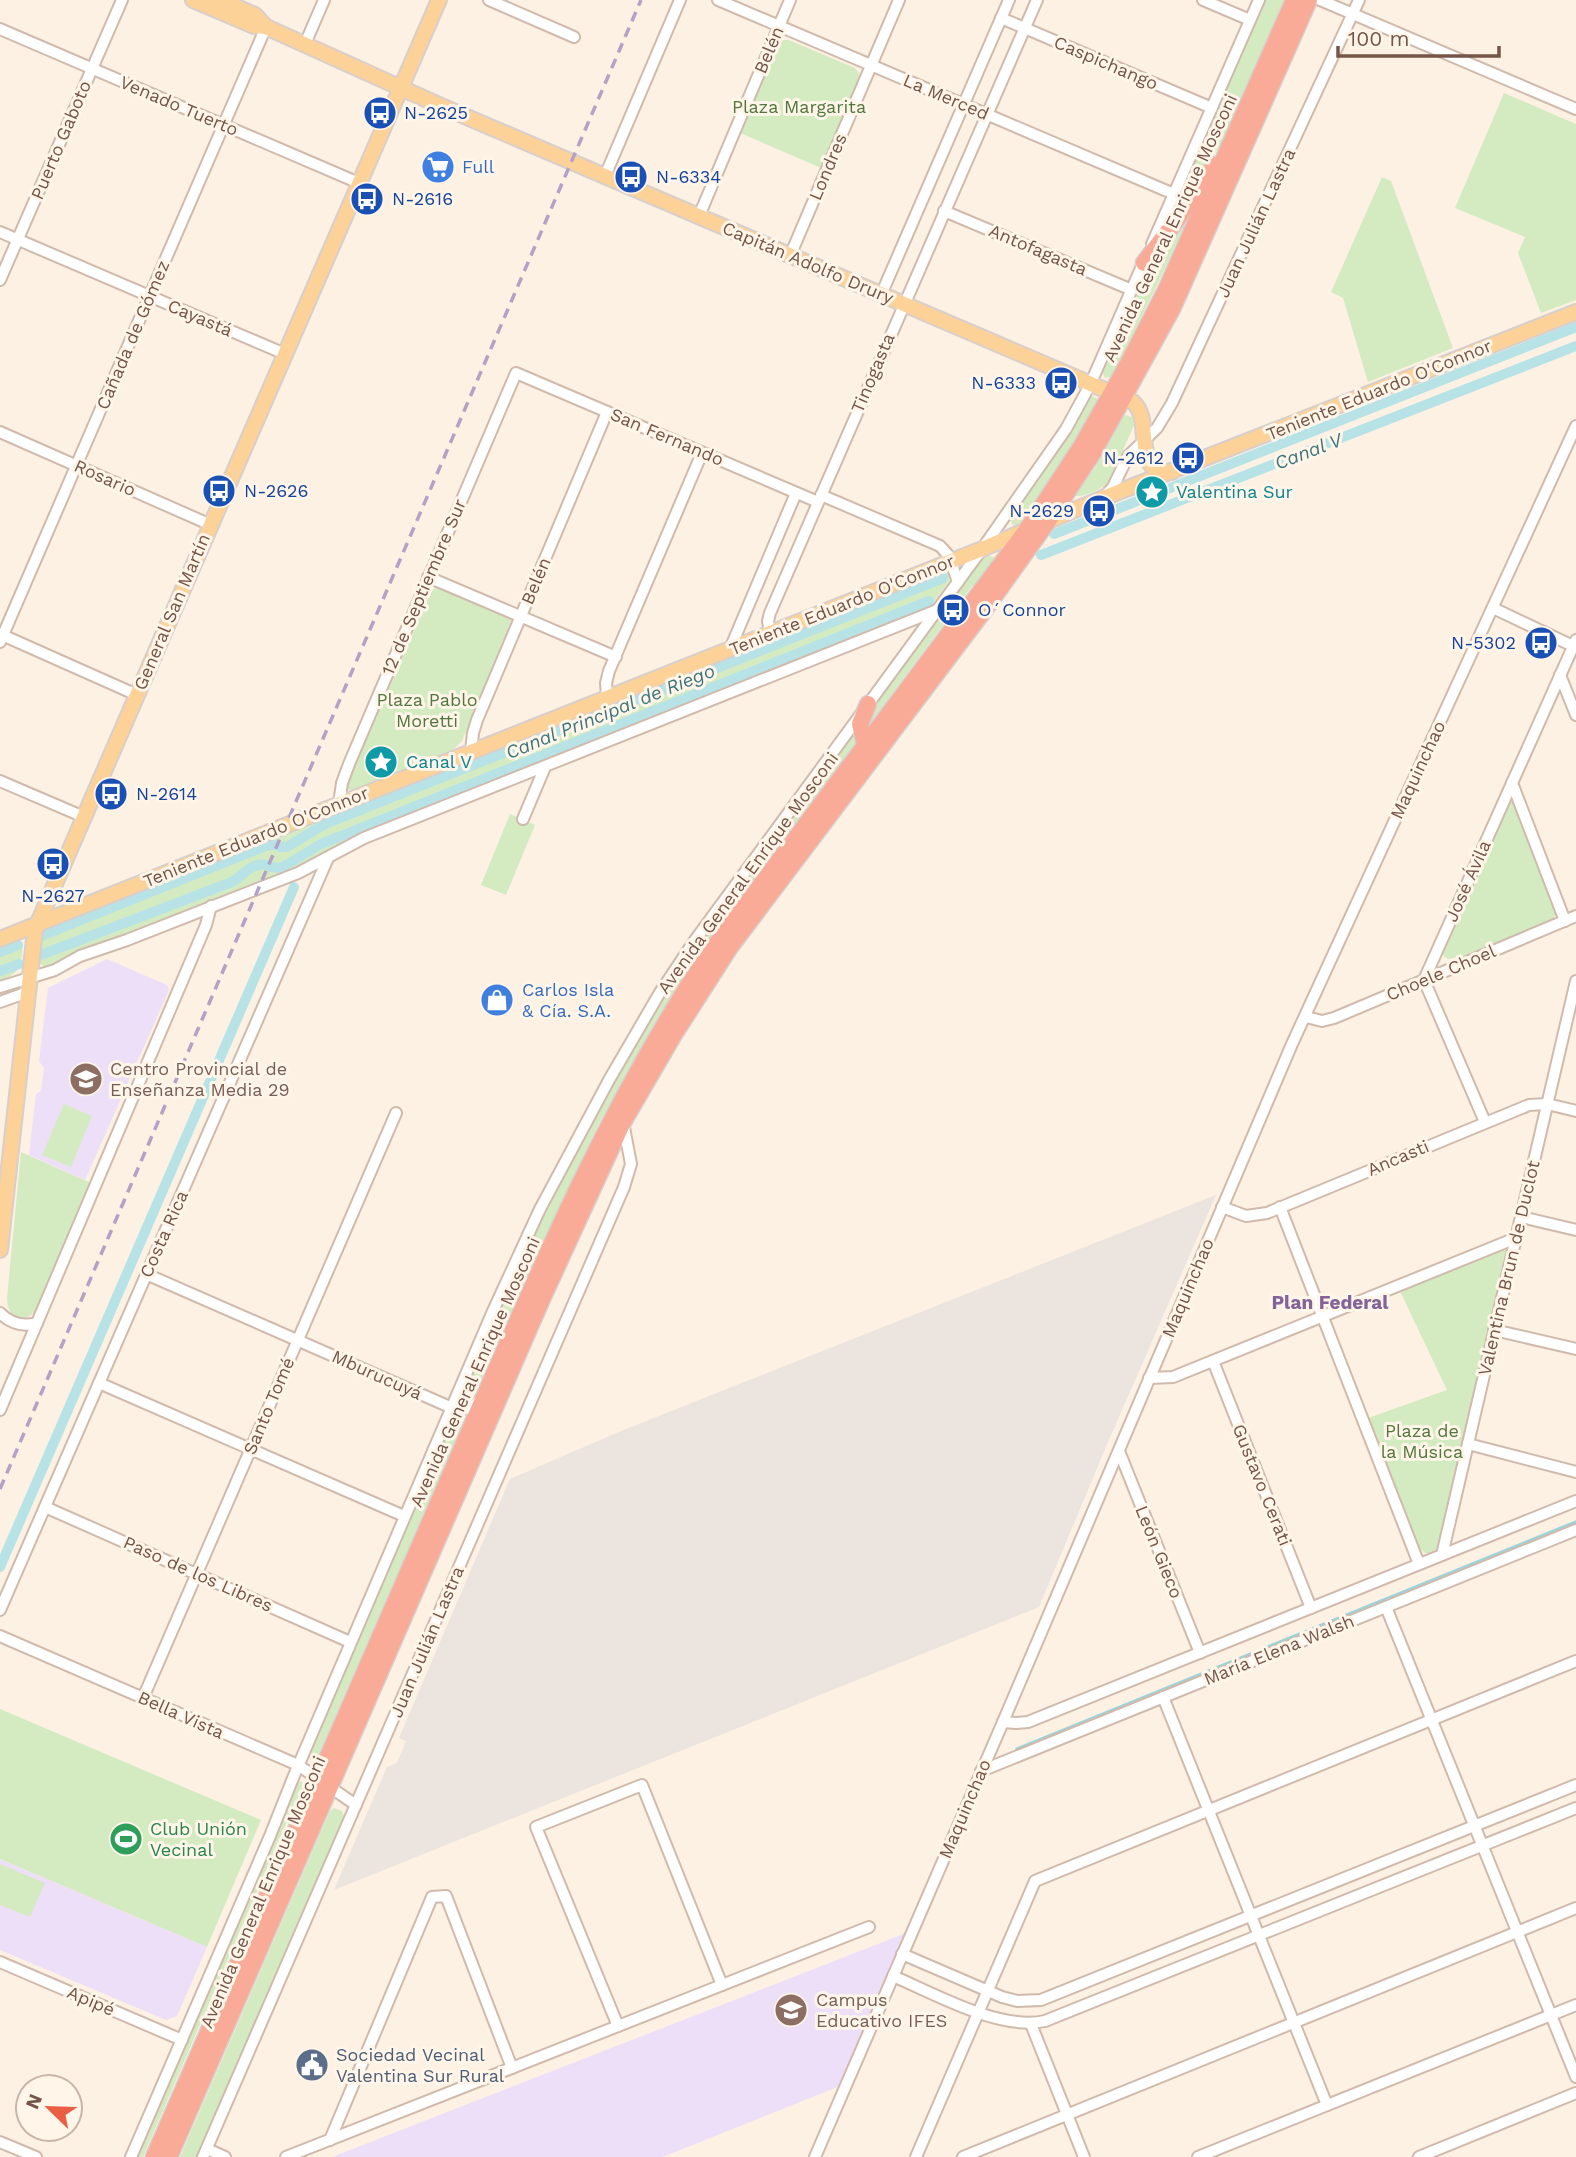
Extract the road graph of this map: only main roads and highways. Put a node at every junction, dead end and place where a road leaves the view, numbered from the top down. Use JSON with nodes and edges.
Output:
{"nodes":[{"id":1,"x":193,"y":0,"type":"edge"},
{"id":2,"x":220,"y":0,"type":"edge"},
{"id":3,"x":439,"y":0,"type":"edge"},
{"id":4,"x":1294,"y":0,"type":"edge"},
{"id":5,"x":1308,"y":0,"type":"edge"},
{"id":6,"x":266,"y":27,"type":"junction"},
{"id":7,"x":401,"y":88,"type":"junction"},
{"id":8,"x":1239,"y":128,"type":"junction"},
{"id":9,"x":1144,"y":263,"type":"road end"},
{"id":10,"x":1576,"y":312,"type":"edge"},
{"id":11,"x":1118,"y":396,"type":"junction"},
{"id":12,"x":1172,"y":472,"type":"junction"},
{"id":13,"x":1048,"y":521,"type":"junction"},
{"id":14,"x":1026,"y":531,"type":"junction"},
{"id":15,"x":868,"y":704,"type":"road end"},
{"id":16,"x":865,"y":744,"type":"junction"},
{"id":17,"x":54,"y":884,"type":"junction"},
{"id":18,"x":73,"y":910,"type":"junction"},
{"id":19,"x":37,"y":925,"type":"junction"},
{"id":20,"x":0,"y":939,"type":"edge"},
{"id":21,"x":0,"y":1250,"type":"edge"},
{"id":22,"x":324,"y":1783,"type":"junction"},
{"id":23,"x":154,"y":2157,"type":"edge"},
{"id":24,"x":169,"y":2157,"type":"edge"}],
"edges":[{"from":1,"to":6,"type":"main road"},
{"from":2,"to":6,"type":"main road"},
{"from":3,"to":7,"type":"main road","name":"General San Martín"},
{"from":4,"to":8,"type":"highway","name":"Avenida General Enrique Mosconi"},
{"from":5,"to":11,"type":"highway","name":"Avenida General Enrique Mosconi"},
{"from":6,"to":7,"type":"main road","name":"Capitán Adolfo Drury"},
{"from":7,"to":11,"type":"main road","name":"Capitán Adolfo Drury"},
{"from":7,"to":17,"type":"main road","name":"General San Martín"},
{"from":8,"to":9,"type":"highway"},
{"from":8,"to":11,"type":"highway","name":"Avenida General Enrique Mosconi"},
{"from":10,"to":12,"type":"main road","name":"Teniente Eduardo O'Connor"},
{"from":11,"to":12,"type":"main road"},
{"from":11,"to":13,"type":"highway","name":"Avenida General Enrique Mosconi"},
{"from":11,"to":14,"type":"highway","name":"Avenida General Enrique Mosconi"},
{"from":12,"to":13,"type":"main road","name":"Teniente Eduardo O'Connor"},
{"from":13,"to":14,"type":"main road","name":"Teniente Eduardo O'Connor"},
{"from":13,"to":22,"type":"highway","name":"Avenida General Enrique Mosconi"},
{"from":14,"to":16,"type":"highway","name":"Avenida General Enrique Mosconi"},
{"from":14,"to":18,"type":"main road","name":"Teniente Eduardo O'Connor"},
{"from":15,"to":16,"type":"highway"},
{"from":16,"to":22,"type":"highway","name":"Avenida General Enrique Mosconi"},
{"from":17,"to":18,"type":"main road"},
{"from":17,"to":19,"type":"main road","name":"General San Martín"},
{"from":18,"to":19,"type":"main road","name":"Teniente Eduardo O'Connor"},
{"from":19,"to":20,"type":"main road","name":"Teniente Eduardo O'Connor"},
{"from":19,"to":21,"type":"main road","name":"General San Martín"},
{"from":22,"to":23,"type":"highway","name":"Avenida General Enrique Mosconi"},
{"from":22,"to":24,"type":"highway","name":"Avenida General Enrique Mosconi"}]}
